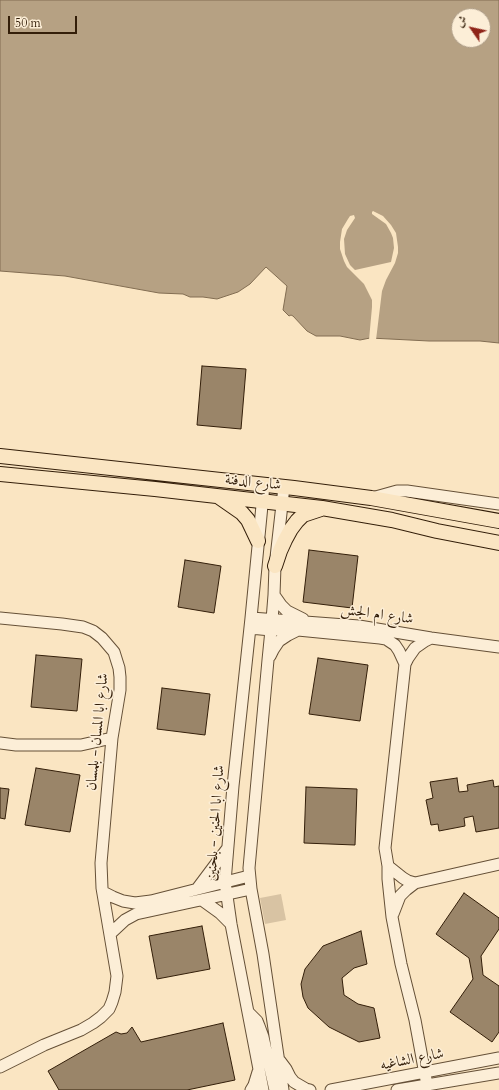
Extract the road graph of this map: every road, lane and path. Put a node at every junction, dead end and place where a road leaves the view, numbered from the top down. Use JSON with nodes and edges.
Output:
{"nodes":[{"id":1,"x":0,"y":456,"type":"edge"},
{"id":2,"x":0,"y":474,"type":"edge"},
{"id":3,"x":264,"y":485,"type":"junction"},
{"id":4,"x":284,"y":487,"type":"junction"},
{"id":5,"x":219,"y":497,"type":"junction"},
{"id":6,"x":371,"y":498,"type":"junction"},
{"id":7,"x":263,"y":501,"type":"junction"},
{"id":8,"x":282,"y":503,"type":"junction"},
{"id":9,"x":499,"y":504,"type":"edge"},
{"id":10,"x":322,"y":508,"type":"junction"},
{"id":11,"x":499,"y":521,"type":"edge"},
{"id":12,"x":258,"y":541,"type":"junction"},
{"id":13,"x":499,"y":543,"type":"edge"},
{"id":14,"x":275,"y":566,"type":"junction"},
{"id":15,"x":274,"y":595,"type":"junction"},
{"id":16,"x":0,"y":618,"type":"edge"},
{"id":17,"x":309,"y":622,"type":"junction"},
{"id":18,"x":250,"y":623,"type":"junction"},
{"id":19,"x":272,"y":625,"type":"junction"},
{"id":20,"x":298,"y":630,"type":"junction"},
{"id":21,"x":431,"y":638,"type":"junction"},
{"id":22,"x":499,"y":647,"type":"edge"},
{"id":23,"x":268,"y":660,"type":"junction"},
{"id":24,"x":405,"y":664,"type":"junction"},
{"id":25,"x":112,"y":738,"type":"junction"},
{"id":26,"x":0,"y":743,"type":"edge"},
{"id":27,"x":227,"y":849,"type":"junction"},
{"id":28,"x":499,"y":864,"type":"edge"},
{"id":29,"x":388,"y":866,"type":"junction"},
{"id":30,"x":249,"y":876,"type":"junction"},
{"id":31,"x":225,"y":882,"type":"junction"},
{"id":32,"x":415,"y":883,"type":"junction"},
{"id":33,"x":197,"y":889,"type":"junction"},
{"id":34,"x":251,"y":889,"type":"junction"},
{"id":35,"x":103,"y":892,"type":"junction"},
{"id":36,"x":226,"y":894,"type":"junction"},
{"id":37,"x":202,"y":900,"type":"junction"},
{"id":38,"x":392,"y":917,"type":"junction"},
{"id":39,"x":231,"y":924,"type":"junction"},
{"id":40,"x":110,"y":934,"type":"junction"},
{"id":41,"x":248,"y":1012,"type":"junction"},
{"id":42,"x":278,"y":1058,"type":"junction"},
{"id":43,"x":499,"y":1058,"type":"edge"},
{"id":44,"x":0,"y":1067,"type":"edge"},
{"id":45,"x":258,"y":1067,"type":"junction"},
{"id":46,"x":426,"y":1072,"type":"junction"},
{"id":47,"x":499,"y":1073,"type":"edge"},
{"id":48,"x":428,"y":1085,"type":"junction"},
{"id":49,"x":251,"y":1090,"type":"edge"},
{"id":50,"x":263,"y":1090,"type":"edge"},
{"id":51,"x":275,"y":1090,"type":"edge"},
{"id":52,"x":283,"y":1090,"type":"edge"},
{"id":53,"x":310,"y":1090,"type":"edge"},
{"id":54,"x":331,"y":1090,"type":"edge"},
{"id":55,"x":396,"y":1090,"type":"edge"}],
"edges":[{"from":1,"to":3,"type":"main road","name":"شارع الدفنة"},
{"from":2,"to":5,"type":"main road","name":"شارع الدفنة"},
{"from":3,"to":4,"type":"main road","name":"شارع الدفنة"},
{"from":3,"to":7,"type":"street","name":"شارع ابا الحنين - بلحنين"},
{"from":4,"to":6,"type":"main road","name":"شارع الدفنة"},
{"from":4,"to":8,"type":"street"},
{"from":5,"to":7,"type":"main road","name":"شارع الدفنة"},
{"from":5,"to":12,"type":"main road"},
{"from":6,"to":9,"type":"street","name":"شارع الدفنة"},
{"from":6,"to":11,"type":"main road","name":"شارع الدفنة"},
{"from":7,"to":8,"type":"main road","name":"شارع الدفنة"},
{"from":7,"to":12,"type":"street","name":"شارع ابا الحنين - بلحنين"},
{"from":8,"to":10,"type":"main road","name":"شارع الدفنة"},
{"from":8,"to":14,"type":"street"},
{"from":10,"to":13,"type":"main road","name":"شارع الدفنة"},
{"from":10,"to":14,"type":"main road"},
{"from":12,"to":18,"type":"street","name":"شارع ابا الحنين - بلحنين"},
{"from":14,"to":15,"type":"street"},
{"from":15,"to":17,"type":"street"},
{"from":15,"to":19,"type":"street"},
{"from":16,"to":25,"type":"street","name":"شارع ابا المسان - بلمسان"},
{"from":17,"to":19,"type":"street","name":"شارع ام الجش"},
{"from":17,"to":21,"type":"street","name":"شارع ام الجش"},
{"from":18,"to":19,"type":"street","name":"شارع ام الجش"},
{"from":18,"to":27,"type":"street","name":"شارع ابا الحنين - بلحنين"},
{"from":19,"to":20,"type":"street"},
{"from":19,"to":23,"type":"street"},
{"from":20,"to":23,"type":"street"},
{"from":20,"to":24,"type":"street"},
{"from":21,"to":22,"type":"street","name":"شارع ام الجش"},
{"from":21,"to":24,"type":"street"},
{"from":23,"to":30,"type":"street"},
{"from":24,"to":29,"type":"street"},
{"from":25,"to":26,"type":"street"},
{"from":25,"to":35,"type":"street","name":"شارع ابا المسان - بلمسان"},
{"from":27,"to":31,"type":"street","name":"شارع ابا الحنين - بلحنين"},
{"from":27,"to":33,"type":"street"},
{"from":28,"to":32,"type":"street"},
{"from":29,"to":32,"type":"street"},
{"from":29,"to":38,"type":"street"},
{"from":30,"to":31,"type":"street"},
{"from":30,"to":34,"type":"street"},
{"from":31,"to":33,"type":"street"},
{"from":31,"to":36,"type":"street","name":"شارع ابا الحنين - بلحنين"},
{"from":32,"to":38,"type":"street"},
{"from":33,"to":35,"type":"street"},
{"from":34,"to":36,"type":"street"},
{"from":34,"to":42,"type":"street"},
{"from":35,"to":40,"type":"street","name":"شارع ابا المسان - بلمسان"},
{"from":36,"to":37,"type":"street"},
{"from":36,"to":39,"type":"street","name":"شارع ابا الحنين - بلحنين"},
{"from":37,"to":39,"type":"street"},
{"from":37,"to":40,"type":"street"},
{"from":38,"to":46,"type":"street"},
{"from":39,"to":41,"type":"street","name":"شارع ابا الحنين - بلحنين"},
{"from":40,"to":44,"type":"street","name":"شارع ابا المسان - بلمسان"},
{"from":41,"to":45,"type":"street","name":"شارع ابا الحنين - بلحنين"},
{"from":41,"to":51,"type":"street"},
{"from":42,"to":52,"type":"street"},
{"from":42,"to":53,"type":"street"},
{"from":43,"to":46,"type":"street","name":"شارع الشاغيه"},
{"from":45,"to":49,"type":"street"},
{"from":45,"to":50,"type":"street","name":"شارع ابا الحنين - بلحنين"},
{"from":46,"to":48,"type":"street"},
{"from":46,"to":54,"type":"street","name":"شارع الشاغيه"},
{"from":47,"to":48,"type":"street","name":"شارع الشاغيه"},
{"from":48,"to":55,"type":"street","name":"شارع الشاغيه"}]}
